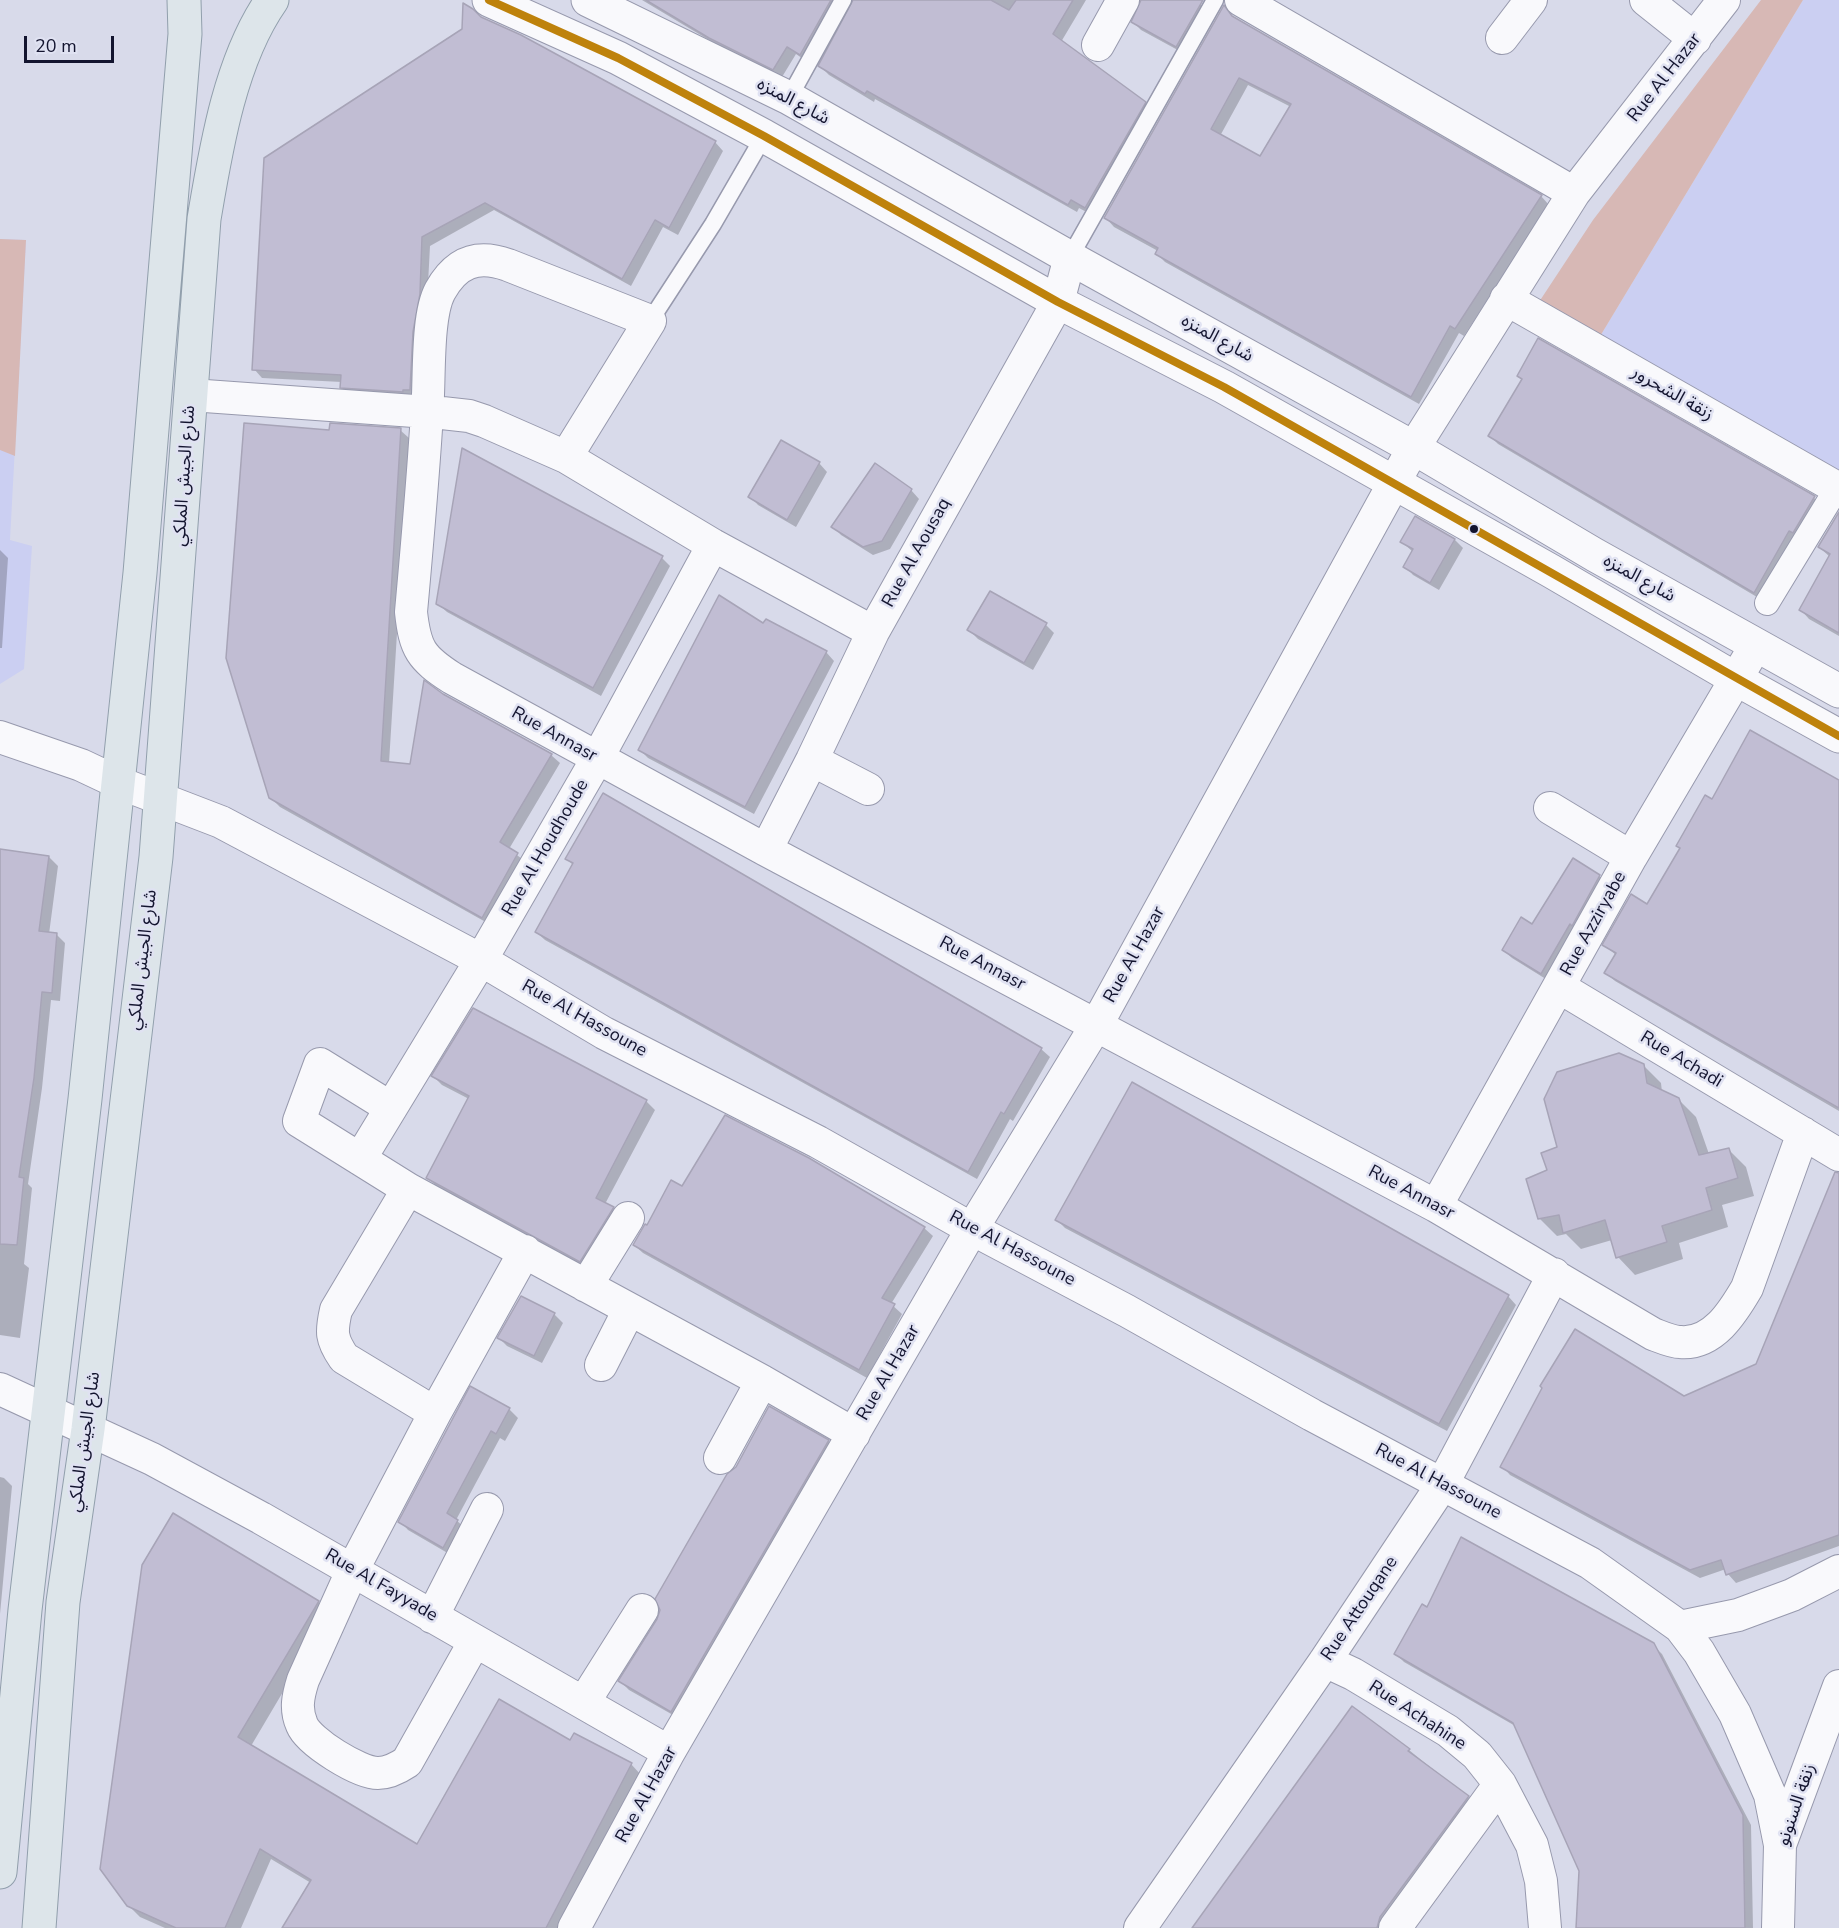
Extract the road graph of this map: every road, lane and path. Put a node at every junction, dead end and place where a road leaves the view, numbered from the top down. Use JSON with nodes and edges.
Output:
{"nodes":[{"id":1,"x":184,"y":0,"type":"edge"},
{"id":2,"x":272,"y":0,"type":"edge"},
{"id":3,"x":489,"y":0,"type":"edge"},
{"id":4,"x":588,"y":0,"type":"edge"},
{"id":5,"x":843,"y":0,"type":"edge"},
{"id":6,"x":1123,"y":0,"type":"edge"},
{"id":7,"x":1215,"y":0,"type":"edge"},
{"id":8,"x":1241,"y":0,"type":"edge"},
{"id":9,"x":1532,"y":0,"type":"edge"},
{"id":10,"x":1646,"y":0,"type":"edge"},
{"id":11,"x":1724,"y":0,"type":"edge"},
{"id":12,"x":1502,"y":38,"type":"dead end"},
{"id":13,"x":1695,"y":39,"type":"junction"},
{"id":14,"x":1098,"y":45,"type":"dead end"},
{"id":15,"x":789,"y":98,"type":"junction"},
{"id":16,"x":764,"y":136,"type":"junction"},
{"id":17,"x":1574,"y":193,"type":"junction"},
{"id":18,"x":1070,"y":257,"type":"junction"},
{"id":19,"x":1506,"y":299,"type":"junction"},
{"id":20,"x":1058,"y":302,"type":"junction"},
{"id":21,"x":650,"y":321,"type":"junction"},
{"id":22,"x":191,"y":395,"type":"junction"},
{"id":23,"x":428,"y":412,"type":"junction"},
{"id":24,"x":1414,"y":448,"type":"junction"},
{"id":25,"x":566,"y":457,"type":"junction"},
{"id":26,"x":1395,"y":483,"type":"junction"},
{"id":27,"x":1838,"y":488,"type":"edge"},
{"id":28,"x":713,"y":545,"type":"junction"},
{"id":29,"x":1767,"y":603,"type":"dead end"},
{"id":30,"x":873,"y":632,"type":"junction"},
{"id":31,"x":1756,"y":645,"type":"junction"},
{"id":32,"x":1737,"y":679,"type":"junction"},
{"id":33,"x":1839,"y":691,"type":"edge"},
{"id":34,"x":1839,"y":736,"type":"edge"},
{"id":35,"x":0,"y":737,"type":"edge"},
{"id":36,"x":597,"y":759,"type":"junction"},
{"id":37,"x":812,"y":760,"type":"junction"},
{"id":38,"x":117,"y":782,"type":"junction"},
{"id":39,"x":868,"y":789,"type":"dead end"},
{"id":40,"x":160,"y":798,"type":"junction"},
{"id":41,"x":1550,"y":808,"type":"dead end"},
{"id":42,"x":766,"y":850,"type":"junction"},
{"id":43,"x":1631,"y":857,"type":"junction"},
{"id":44,"x":481,"y":960,"type":"junction"},
{"id":45,"x":1559,"y":987,"type":"junction"},
{"id":46,"x":1097,"y":1024,"type":"junction"},
{"id":47,"x":391,"y":1108,"type":"junction"},
{"id":48,"x":1803,"y":1133,"type":"junction"},
{"id":49,"x":1839,"y":1155,"type":"edge"},
{"id":50,"x":360,"y":1159,"type":"junction"},
{"id":51,"x":408,"y":1189,"type":"junction"},
{"id":52,"x":1436,"y":1206,"type":"junction"},
{"id":53,"x":628,"y":1218,"type":"dead end"},
{"id":54,"x":972,"y":1229,"type":"junction"},
{"id":55,"x":525,"y":1251,"type":"junction"},
{"id":56,"x":1554,"y":1274,"type":"junction"},
{"id":57,"x":586,"y":1286,"type":"junction"},
{"id":58,"x":629,"y":1310,"type":"junction"},
{"id":59,"x":601,"y":1365,"type":"dead end"},
{"id":60,"x":762,"y":1381,"type":"junction"},
{"id":61,"x":0,"y":1389,"type":"edge"},
{"id":62,"x":47,"y":1412,"type":"junction"},
{"id":63,"x":435,"y":1413,"type":"junction"},
{"id":64,"x":88,"y":1429,"type":"junction"},
{"id":65,"x":854,"y":1434,"type":"junction"},
{"id":66,"x":720,"y":1458,"type":"dead end"},
{"id":67,"x":1442,"y":1485,"type":"junction"},
{"id":68,"x":487,"y":1509,"type":"dead end"},
{"id":69,"x":353,"y":1569,"type":"junction"},
{"id":70,"x":1839,"y":1571,"type":"edge"},
{"id":71,"x":642,"y":1610,"type":"dead end"},
{"id":72,"x":432,"y":1617,"type":"junction"},
{"id":73,"x":1680,"y":1627,"type":"junction"},
{"id":74,"x":475,"y":1641,"type":"junction"},
{"id":75,"x":1325,"y":1661,"type":"junction"},
{"id":76,"x":1836,"y":1701,"type":"edge"},
{"id":77,"x":584,"y":1702,"type":"junction"},
{"id":78,"x":669,"y":1752,"type":"junction"},
{"id":79,"x":1500,"y":1784,"type":"junction"},
{"id":80,"x":1780,"y":1845,"type":"junction"},
{"id":81,"x":0,"y":1872,"type":"edge"},
{"id":82,"x":39,"y":1928,"type":"edge"},
{"id":83,"x":574,"y":1928,"type":"edge"},
{"id":84,"x":1140,"y":1928,"type":"edge"},
{"id":85,"x":1395,"y":1928,"type":"edge"},
{"id":86,"x":1545,"y":1928,"type":"edge"},
{"id":87,"x":1778,"y":1928,"type":"edge"}],
"edges":[{"from":1,"to":38,"type":"main road","name":"شارع الجيش الملكي"},
{"from":2,"to":22,"type":"main road","name":"شارع الجيش الملكي"},
{"from":3,"to":16,"type":"street","name":"شارع المنزه"},
{"from":4,"to":15,"type":"street","name":"شارع المنزه"},
{"from":5,"to":15,"type":"lane"},
{"from":6,"to":14,"type":"street"},
{"from":7,"to":18,"type":"lane"},
{"from":8,"to":17,"type":"street"},
{"from":9,"to":12,"type":"street"},
{"from":10,"to":13,"type":"street"},
{"from":11,"to":13,"type":"street","name":"Rue Al Hazar"},
{"from":13,"to":17,"type":"street","name":"Rue Al Hazar"},
{"from":15,"to":18,"type":"street","name":"شارع المنزه"},
{"from":16,"to":20,"type":"street","name":"شارع المنزه"},
{"from":16,"to":21,"type":"lane"},
{"from":17,"to":19,"type":"street","name":"Rue Al Hazar"},
{"from":18,"to":20,"type":"street","name":"Rue Al Aousaq"},
{"from":18,"to":24,"type":"street","name":"شارع المنزه"},
{"from":19,"to":24,"type":"street","name":"Rue Al Hazar"},
{"from":19,"to":27,"type":"street","name":"زنقة الشحرور"},
{"from":20,"to":26,"type":"street","name":"شارع المنزه"},
{"from":20,"to":30,"type":"street","name":"Rue Al Aousaq"},
{"from":21,"to":23,"type":"street","name":"Rue Annasr"},
{"from":21,"to":25,"type":"street"},
{"from":22,"to":23,"type":"street"},
{"from":22,"to":40,"type":"main road","name":"شارع الجيش الملكي"},
{"from":23,"to":25,"type":"street"},
{"from":23,"to":36,"type":"street","name":"Rue Annasr"},
{"from":24,"to":26,"type":"street","name":"Rue Al Hazar"},
{"from":24,"to":31,"type":"street","name":"شارع المنزه"},
{"from":25,"to":28,"type":"street"},
{"from":26,"to":32,"type":"street","name":"شارع المنزه"},
{"from":26,"to":46,"type":"street","name":"Rue Al Hazar"},
{"from":27,"to":29,"type":"street"},
{"from":28,"to":30,"type":"street"},
{"from":28,"to":36,"type":"street","name":"Rue Al Houdhoude"},
{"from":30,"to":37,"type":"street","name":"Rue Al Aousaq"},
{"from":31,"to":32,"type":"street","name":"Rue Azziryabe"},
{"from":31,"to":33,"type":"street","name":"شارع المنزه"},
{"from":32,"to":34,"type":"street","name":"شارع المنزه"},
{"from":32,"to":43,"type":"street","name":"Rue Azziryabe"},
{"from":35,"to":38,"type":"street","name":"Rue Al Hassoune"},
{"from":36,"to":42,"type":"street","name":"Rue Annasr"},
{"from":36,"to":44,"type":"street","name":"Rue Al Houdhoude"},
{"from":37,"to":39,"type":"street"},
{"from":37,"to":42,"type":"street","name":"Rue Al Aousaq"},
{"from":38,"to":40,"type":"street","name":"Rue Al Hassoune"},
{"from":38,"to":62,"type":"main road","name":"شارع الجيش الملكي"},
{"from":40,"to":44,"type":"street","name":"Rue Al Hassoune"},
{"from":40,"to":64,"type":"main road","name":"شارع الجيش الملكي"},
{"from":41,"to":43,"type":"street"},
{"from":42,"to":46,"type":"street","name":"Rue Annasr"},
{"from":43,"to":45,"type":"street","name":"Rue Azziryabe"},
{"from":44,"to":47,"type":"street","name":"Rue Al Houdhoude"},
{"from":44,"to":54,"type":"street","name":"Rue Al Hassoune"},
{"from":45,"to":48,"type":"street","name":"Rue Achadi"},
{"from":45,"to":52,"type":"street","name":"Rue Azziryabe"},
{"from":46,"to":52,"type":"street","name":"Rue Annasr"},
{"from":46,"to":54,"type":"street","name":"Rue Al Hazar"},
{"from":47,"to":50,"type":"street","name":"Rue Al Houdhoude"},
{"from":47,"to":50,"type":"street"},
{"from":48,"to":49,"type":"street","name":"Rue Achadi"},
{"from":48,"to":56,"type":"street","name":"Rue Annasr"},
{"from":50,"to":51,"type":"street"},
{"from":51,"to":55,"type":"street"},
{"from":51,"to":63,"type":"street"},
{"from":52,"to":56,"type":"street","name":"Rue Annasr"},
{"from":53,"to":57,"type":"street"},
{"from":54,"to":65,"type":"street","name":"Rue Al Hazar"},
{"from":54,"to":67,"type":"street","name":"Rue Al Hassoune"},
{"from":55,"to":57,"type":"street"},
{"from":55,"to":63,"type":"street"},
{"from":56,"to":67,"type":"street","name":"Rue Attouqane"},
{"from":57,"to":58,"type":"street"},
{"from":58,"to":59,"type":"street"},
{"from":58,"to":60,"type":"street"},
{"from":60,"to":65,"type":"street"},
{"from":60,"to":66,"type":"street"},
{"from":61,"to":62,"type":"street","name":"Rue Al Fayyade"},
{"from":62,"to":64,"type":"street","name":"Rue Al Fayyade"},
{"from":62,"to":81,"type":"main road","name":"شارع الجيش الملكي"},
{"from":63,"to":69,"type":"street"},
{"from":64,"to":69,"type":"street","name":"Rue Al Fayyade"},
{"from":64,"to":82,"type":"main road","name":"شارع الجيش الملكي"},
{"from":65,"to":78,"type":"street","name":"Rue Al Hazar"},
{"from":67,"to":73,"type":"street","name":"Rue Al Hassoune"},
{"from":67,"to":75,"type":"street","name":"Rue Attouqane"},
{"from":68,"to":72,"type":"street"},
{"from":69,"to":72,"type":"street","name":"Rue Al Fayyade"},
{"from":69,"to":74,"type":"street"},
{"from":70,"to":73,"type":"street"},
{"from":71,"to":77,"type":"street"},
{"from":72,"to":74,"type":"street","name":"Rue Al Fayyade"},
{"from":73,"to":80,"type":"street","name":"Rue Al Hassoune"},
{"from":74,"to":77,"type":"street","name":"Rue Al Fayyade"},
{"from":75,"to":79,"type":"street","name":"Rue Achahine"},
{"from":75,"to":84,"type":"street","name":"Rue Attouqane"},
{"from":76,"to":80,"type":"street","name":"زنقة السنونو"},
{"from":77,"to":78,"type":"street","name":"Rue Al Fayyade"},
{"from":78,"to":83,"type":"street","name":"Rue Al Hazar"},
{"from":79,"to":85,"type":"street"},
{"from":79,"to":86,"type":"street","name":"Rue Achahine"},
{"from":80,"to":87,"type":"street","name":"زنقة السنونو"}]}
